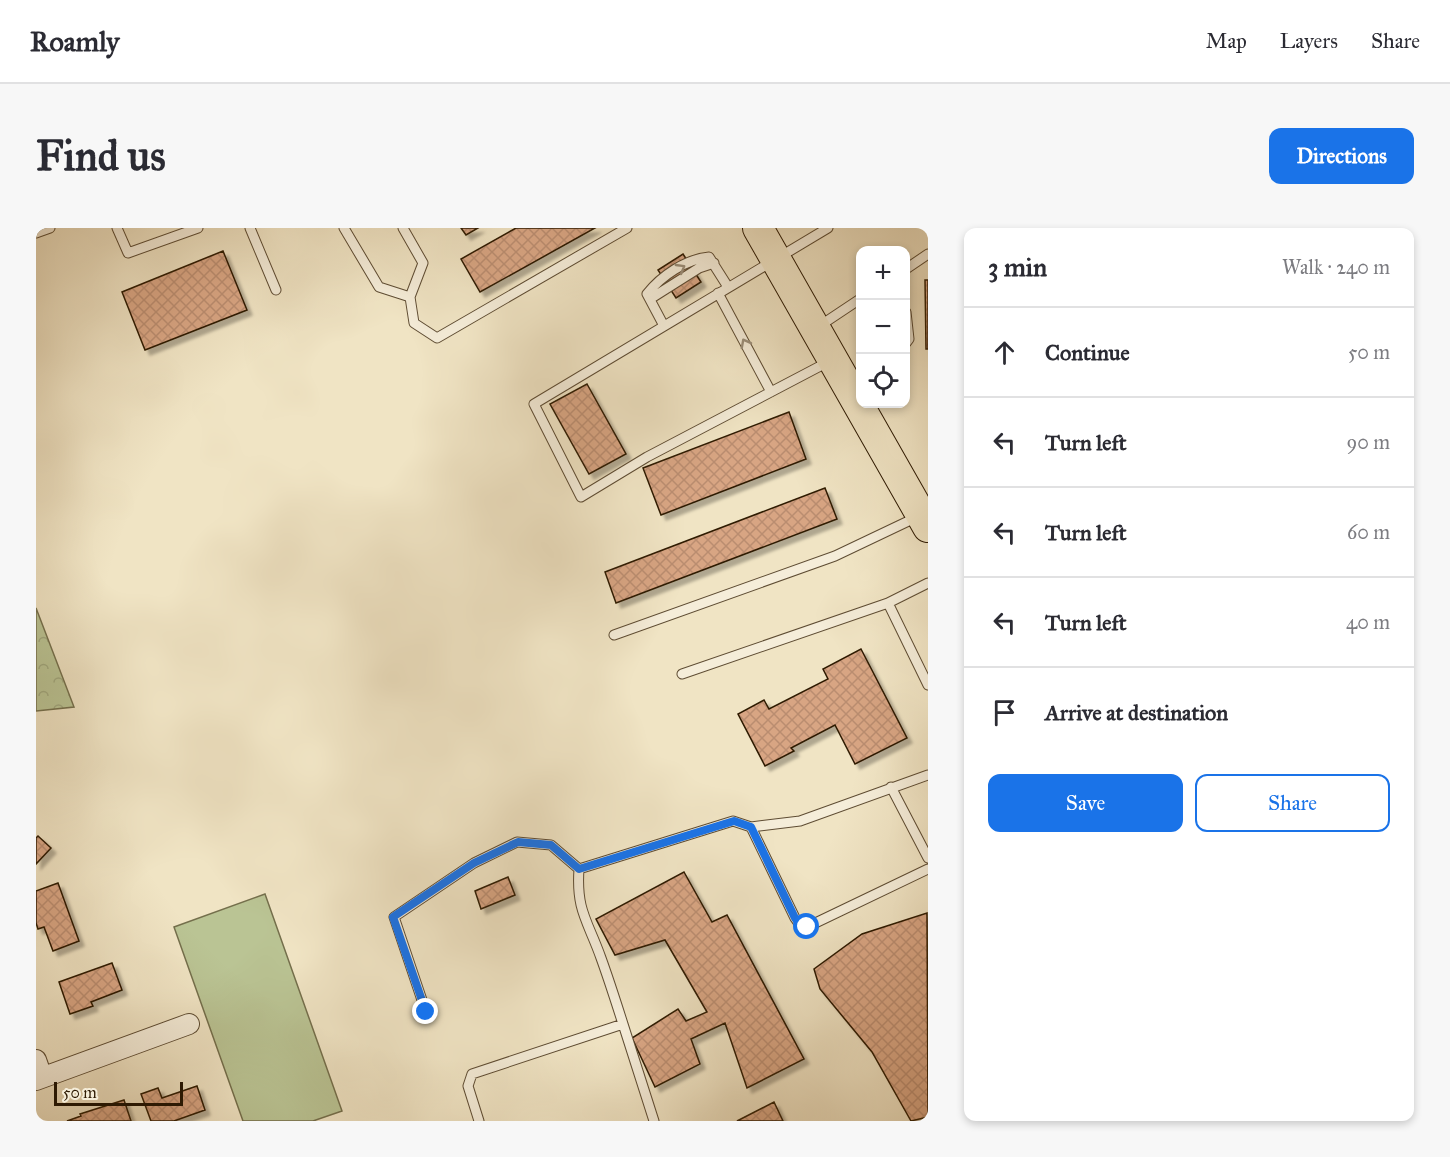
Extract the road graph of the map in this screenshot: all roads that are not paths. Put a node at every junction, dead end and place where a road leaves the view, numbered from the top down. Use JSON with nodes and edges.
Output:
{"nodes":[{"id":1,"x":50,"y":228,"type":"edge"},
{"id":2,"x":117,"y":228,"type":"edge"},
{"id":3,"x":198,"y":228,"type":"edge"},
{"id":4,"x":250,"y":228,"type":"edge"},
{"id":5,"x":344,"y":228,"type":"edge"},
{"id":6,"x":402,"y":228,"type":"edge"},
{"id":7,"x":626,"y":228,"type":"edge"},
{"id":8,"x":758,"y":228,"type":"edge"},
{"id":9,"x":828,"y":228,"type":"edge"},
{"id":10,"x":36,"y":233,"type":"edge"},
{"id":11,"x":928,"y":254,"type":"edge"},
{"id":12,"x":776,"y":259,"type":"junction"},
{"id":13,"x":910,"y":266,"type":"edge"},
{"id":14,"x":728,"y":287,"type":"junction"},
{"id":15,"x":276,"y":290,"type":"dead end"},
{"id":16,"x":718,"y":293,"type":"junction"},
{"id":17,"x":410,"y":297,"type":"junction"},
{"id":18,"x":859,"y":300,"type":"edge"},
{"id":19,"x":664,"y":326,"type":"junction"},
{"id":20,"x":815,"y":329,"type":"junction"},
{"id":21,"x":844,"y":374,"type":"junction"},
{"id":22,"x":771,"y":392,"type":"junction"},
{"id":23,"x":925,"y":521,"type":"edge"},
{"id":24,"x":928,"y":583,"type":"edge"},
{"id":25,"x":888,"y":603,"type":"junction"},
{"id":26,"x":614,"y":635,"type":"dead end"},
{"id":27,"x":682,"y":674,"type":"dead end"},
{"id":28,"x":928,"y":684,"type":"edge"},
{"id":29,"x":928,"y":775,"type":"edge"},
{"id":30,"x":891,"y":787,"type":"junction"},
{"id":31,"x":751,"y":827,"type":"junction"},
{"id":32,"x":928,"y":858,"type":"edge"},
{"id":33,"x":928,"y":868,"type":"edge"},
{"id":34,"x":579,"y":869,"type":"junction"},
{"id":35,"x":426,"y":1012,"type":"dead end"},
{"id":36,"x":189,"y":1024,"type":"dead end"},
{"id":37,"x":623,"y":1024,"type":"junction"},
{"id":38,"x":38,"y":1072,"type":"edge"},
{"id":39,"x":479,"y":1121,"type":"edge"},
{"id":40,"x":654,"y":1121,"type":"edge"}],
"edges":[{"from":1,"to":10,"type":"lane"},
{"from":2,"to":3,"type":"lane"},
{"from":4,"to":15,"type":"lane"},
{"from":5,"to":17,"type":"lane"},
{"from":6,"to":17,"type":"lane"},
{"from":7,"to":17,"type":"lane"},
{"from":8,"to":12,"type":"main road"},
{"from":9,"to":12,"type":"lane"},
{"from":11,"to":13,"type":"lane"},
{"from":12,"to":14,"type":"lane"},
{"from":12,"to":20,"type":"main road"},
{"from":14,"to":16,"type":"lane"},
{"from":19,"to":14,"type":"lane","one_way":true},
{"from":16,"to":19,"type":"lane"},
{"from":22,"to":16,"type":"lane","one_way":true},
{"from":18,"to":20,"type":"lane"},
{"from":19,"to":22,"type":"lane"},
{"from":20,"to":21,"type":"main road"},
{"from":21,"to":22,"type":"lane"},
{"from":21,"to":23,"type":"main road"},
{"from":23,"to":26,"type":"lane"},
{"from":24,"to":25,"type":"lane"},
{"from":25,"to":27,"type":"lane"},
{"from":25,"to":28,"type":"lane"},
{"from":29,"to":30,"type":"lane"},
{"from":30,"to":31,"type":"lane"},
{"from":30,"to":32,"type":"lane"},
{"from":31,"to":33,"type":"lane"},
{"from":31,"to":34,"type":"lane"},
{"from":34,"to":35,"type":"lane"},
{"from":34,"to":37,"type":"lane"},
{"from":36,"to":38,"type":"street"},
{"from":37,"to":39,"type":"lane"},
{"from":37,"to":40,"type":"lane"}]}
